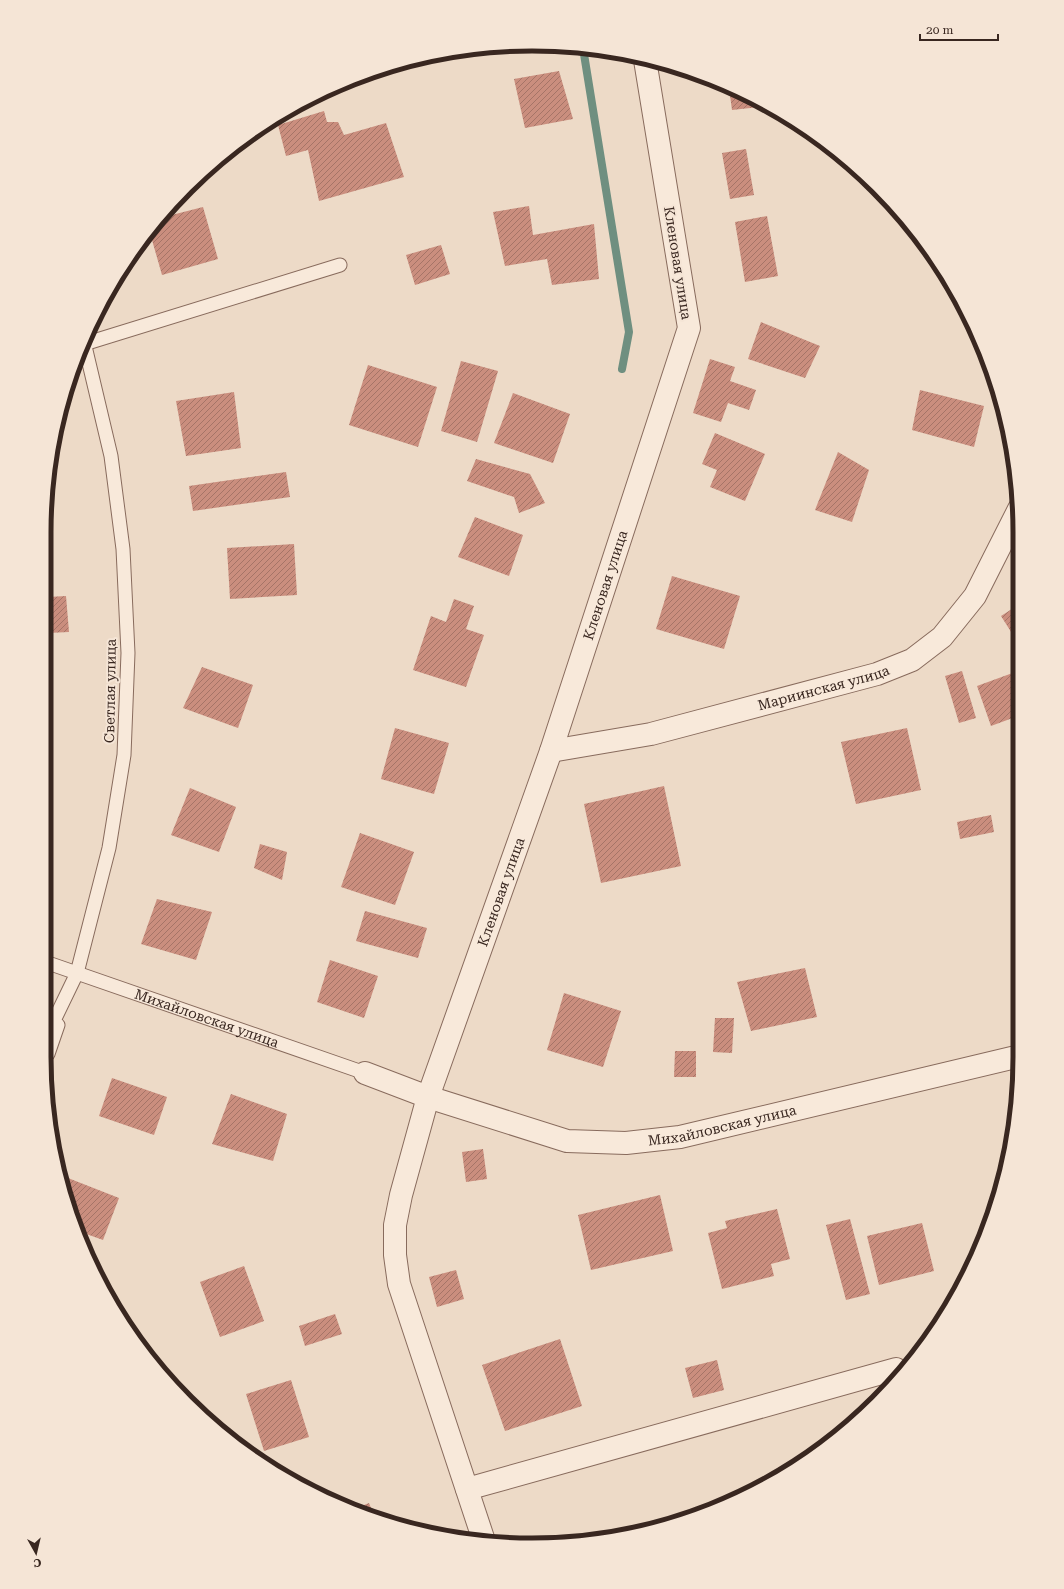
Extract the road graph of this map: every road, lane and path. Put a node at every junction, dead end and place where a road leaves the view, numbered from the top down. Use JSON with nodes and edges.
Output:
{"nodes":[{"id":1,"x":645,"y":64,"type":"edge"},
{"id":2,"x":340,"y":265,"type":"dead end"},
{"id":3,"x":91,"y":341,"type":"edge"},
{"id":4,"x":86,"y":353,"type":"edge"},
{"id":5,"x":1013,"y":523,"type":"edge"},
{"id":6,"x":551,"y":751,"type":"junction"},
{"id":7,"x":51,"y":964,"type":"edge"},
{"id":8,"x":77,"y":972,"type":"junction"},
{"id":9,"x":51,"y":1027,"type":"edge"},
{"id":10,"x":51,"y":1046,"type":"edge"},
{"id":11,"x":1013,"y":1058,"type":"edge"},
{"id":12,"x":365,"y":1073,"type":"joint"},
{"id":13,"x":428,"y":1097,"type":"junction"},
{"id":14,"x":896,"y":1369,"type":"dead end"},
{"id":15,"x":467,"y":1489,"type":"junction"},
{"id":16,"x":482,"y":1535,"type":"edge"}],
"edges":[{"from":1,"to":6,"type":"street","name":"Кленовая улица"},
{"from":2,"to":3,"type":"lane"},
{"from":4,"to":8,"type":"lane","name":"Светлая улица"},
{"from":5,"to":6,"type":"street","name":"Мариинская улица"},
{"from":6,"to":13,"type":"street","name":"Кленовая улица"},
{"from":7,"to":8,"type":"lane","name":"Михайловская улица"},
{"from":8,"to":9,"type":"lane","name":"Светлая улица"},
{"from":8,"to":10,"type":"lane"},
{"from":8,"to":12,"type":"lane","name":"Михайловская улица"},
{"from":11,"to":13,"type":"street","name":"Михайловская улица"},
{"from":12,"to":13,"type":"street","name":"Михайловская улица"},
{"from":13,"to":15,"type":"street","name":"Кленовая улица"},
{"from":14,"to":15,"type":"street"},
{"from":15,"to":16,"type":"street","name":"Кленовая улица"}]}
